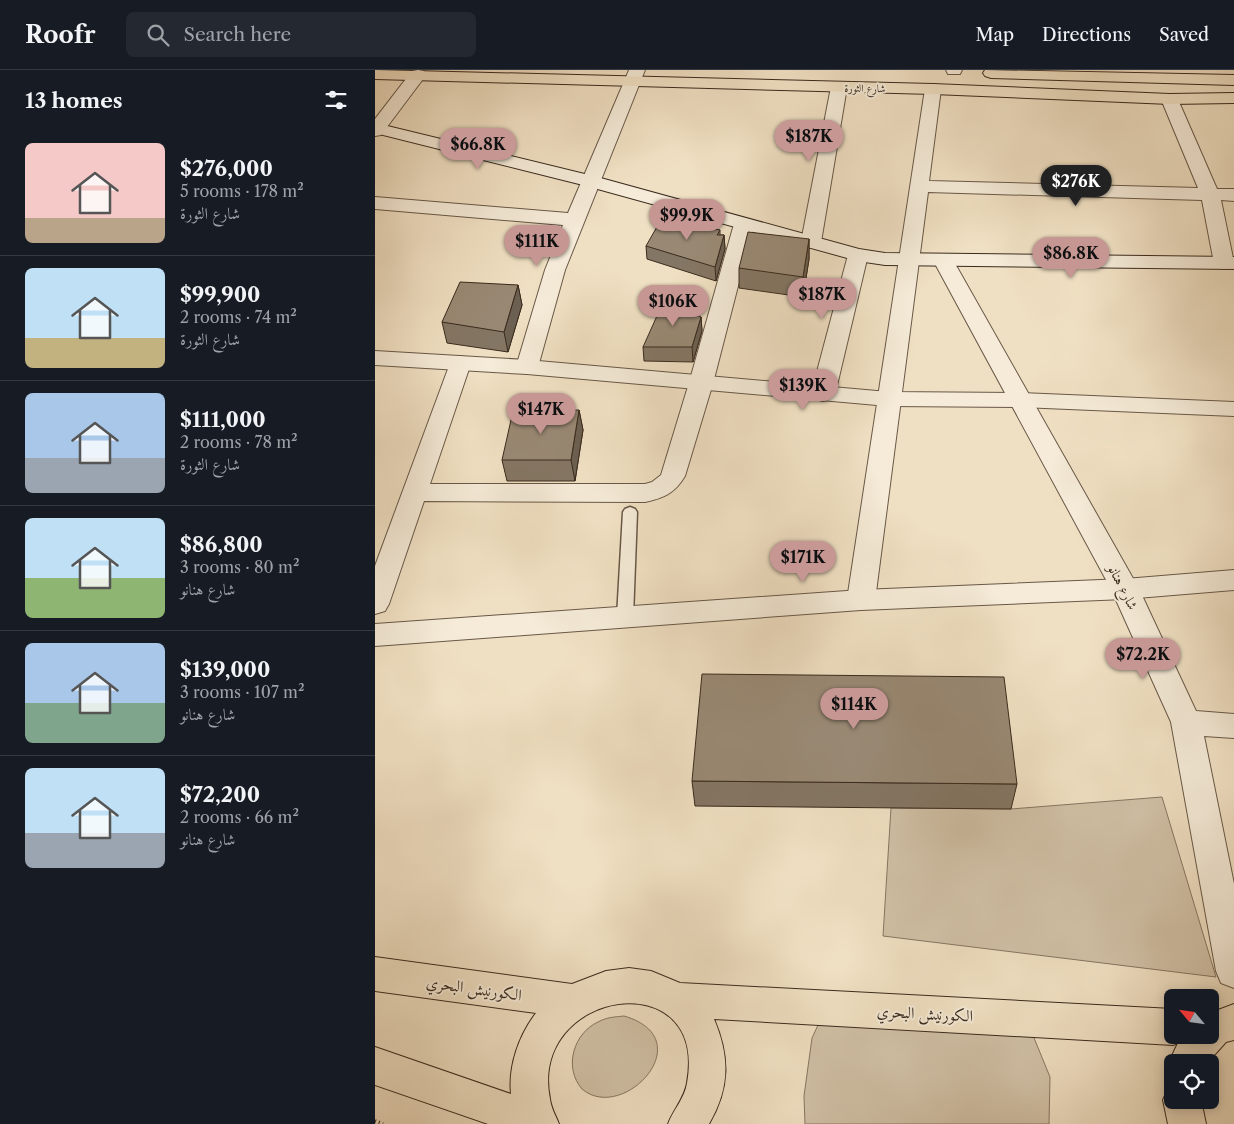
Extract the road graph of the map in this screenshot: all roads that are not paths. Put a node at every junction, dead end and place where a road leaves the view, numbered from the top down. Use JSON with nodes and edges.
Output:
{"nodes":[{"id":1,"x":955,"y":71,"type":"edge"},
{"id":2,"x":375,"y":74,"type":"edge"},
{"id":3,"x":418,"y":75,"type":"junction"},
{"id":4,"x":634,"y":76,"type":"edge"},
{"id":5,"x":935,"y":80,"type":"junction"},
{"id":6,"x":1234,"y":80,"type":"edge"},
{"id":7,"x":839,"y":87,"type":"junction"},
{"id":8,"x":1234,"y":98,"type":"edge"},
{"id":9,"x":1170,"y":99,"type":"junction"},
{"id":10,"x":375,"y":129,"type":"edge"},
{"id":11,"x":590,"y":181,"type":"junction"},
{"id":12,"x":919,"y":186,"type":"junction"},
{"id":13,"x":1210,"y":194,"type":"junction"},
{"id":14,"x":1234,"y":195,"type":"edge"},
{"id":15,"x":375,"y":203,"type":"edge"},
{"id":16,"x":575,"y":220,"type":"junction"},
{"id":17,"x":744,"y":224,"type":"junction"},
{"id":18,"x":811,"y":242,"type":"junction"},
{"id":19,"x":858,"y":255,"type":"junction"},
{"id":20,"x":943,"y":260,"type":"junction"},
{"id":21,"x":909,"y":261,"type":"junction"},
{"id":22,"x":1229,"y":263,"type":"edge"},
{"id":23,"x":375,"y":358,"type":"edge"},
{"id":24,"x":460,"y":363,"type":"junction"},
{"id":25,"x":527,"y":367,"type":"junction"},
{"id":26,"x":701,"y":383,"type":"junction"},
{"id":27,"x":823,"y":394,"type":"junction"},
{"id":28,"x":888,"y":399,"type":"junction"},
{"id":29,"x":1021,"y":400,"type":"junction"},
{"id":30,"x":1234,"y":408,"type":"edge"},
{"id":31,"x":415,"y":492,"type":"junction"},
{"id":32,"x":630,"y":512,"type":"dead end"},
{"id":33,"x":1234,"y":580,"type":"edge"},
{"id":34,"x":1125,"y":589,"type":"junction"},
{"id":35,"x":861,"y":600,"type":"junction"},
{"id":36,"x":375,"y":604,"type":"edge"},
{"id":37,"x":625,"y":617,"type":"junction"},
{"id":38,"x":375,"y":635,"type":"edge"},
{"id":39,"x":1187,"y":722,"type":"junction"},
{"id":40,"x":1234,"y":726,"type":"edge"},
{"id":41,"x":1234,"y":971,"type":"edge"},
{"id":42,"x":375,"y":974,"type":"edge"},
{"id":43,"x":677,"y":1000,"type":"junction"},
{"id":44,"x":573,"y":1001,"type":"junction"},
{"id":45,"x":1164,"y":1027,"type":"edge"},
{"id":46,"x":375,"y":1066,"type":"edge"},
{"id":47,"x":1183,"y":1109,"type":"edge"},
{"id":48,"x":539,"y":1123,"type":"edge"},
{"id":49,"x":687,"y":1124,"type":"edge"},
{"id":50,"x":1187,"y":1124,"type":"edge"}],
"edges":[{"from":1,"to":5,"type":"main road","name":"شارع الثورة"},
{"from":1,"to":6,"type":"main road","name":"شارع الثورة"},
{"from":2,"to":3,"type":"main road","name":"شارع الثورة"},
{"from":3,"to":4,"type":"main road","name":"شارع الثورة"},
{"from":3,"to":10,"type":"street"},
{"from":4,"to":7,"type":"main road","name":"شارع الثورة"},
{"from":4,"to":11,"type":"street"},
{"from":5,"to":7,"type":"main road","name":"شارع الثورة"},
{"from":5,"to":9,"type":"main road","name":"شارع الثورة"},
{"from":5,"to":12,"type":"street"},
{"from":7,"to":18,"type":"street"},
{"from":8,"to":9,"type":"main road","name":"شارع الثورة"},
{"from":9,"to":13,"type":"street"},
{"from":10,"to":11,"type":"street"},
{"from":11,"to":16,"type":"street"},
{"from":11,"to":17,"type":"street"},
{"from":12,"to":13,"type":"street"},
{"from":12,"to":21,"type":"street"},
{"from":13,"to":14,"type":"street"},
{"from":13,"to":22,"type":"street"},
{"from":15,"to":16,"type":"street"},
{"from":16,"to":25,"type":"street"},
{"from":17,"to":18,"type":"street"},
{"from":17,"to":26,"type":"street"},
{"from":18,"to":19,"type":"street"},
{"from":19,"to":21,"type":"street"},
{"from":19,"to":27,"type":"street"},
{"from":20,"to":21,"type":"street"},
{"from":20,"to":22,"type":"street"},
{"from":20,"to":29,"type":"street","name":"شارع هنانو"},
{"from":21,"to":28,"type":"street"},
{"from":23,"to":24,"type":"street"},
{"from":24,"to":25,"type":"street"},
{"from":24,"to":31,"type":"street"},
{"from":25,"to":26,"type":"street"},
{"from":26,"to":27,"type":"street"},
{"from":26,"to":31,"type":"street"},
{"from":27,"to":28,"type":"street"},
{"from":28,"to":29,"type":"street"},
{"from":28,"to":35,"type":"street"},
{"from":29,"to":30,"type":"street"},
{"from":29,"to":34,"type":"street","name":"شارع هنانو"},
{"from":31,"to":36,"type":"street"},
{"from":32,"to":37,"type":"lane"},
{"from":33,"to":34,"type":"street"},
{"from":34,"to":35,"type":"street"},
{"from":34,"to":39,"type":"street","name":"شارع هنانو"},
{"from":35,"to":37,"type":"street"},
{"from":37,"to":38,"type":"street"},
{"from":39,"to":40,"type":"street"},
{"from":39,"to":41,"type":"street","name":"شارع هنانو"},
{"from":42,"to":44,"type":"main road","name":"الكورنيش البحري"},
{"from":43,"to":44,"type":"main road"},
{"from":43,"to":45,"type":"main road","name":"الكورنيش البحري"},
{"from":43,"to":49,"type":"main road"},
{"from":44,"to":48,"type":"main road"},
{"from":46,"to":48,"type":"main road"},
{"from":47,"to":50,"type":"main road"}]}
